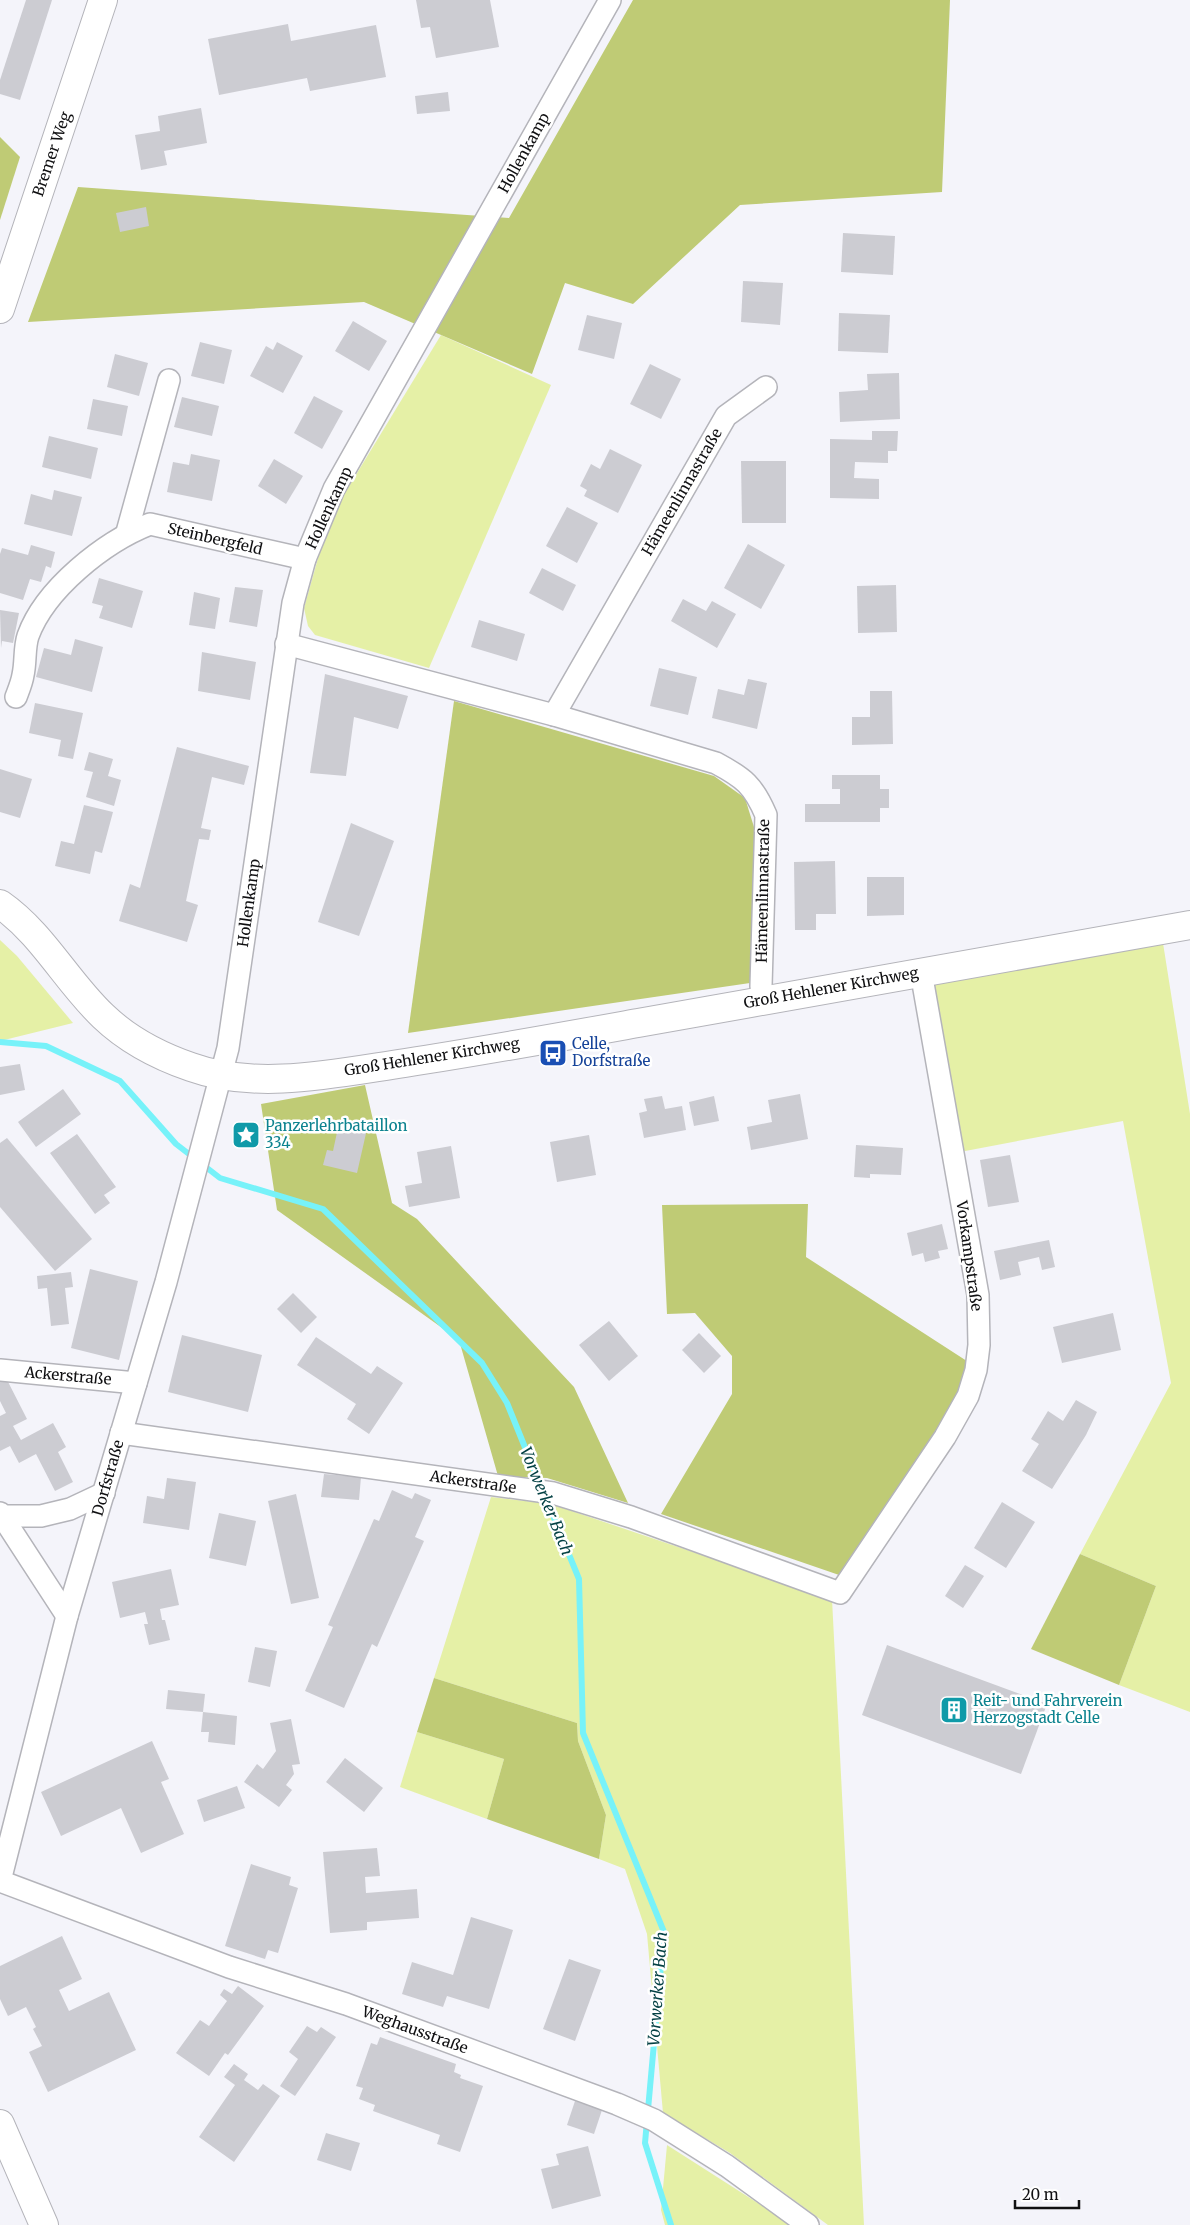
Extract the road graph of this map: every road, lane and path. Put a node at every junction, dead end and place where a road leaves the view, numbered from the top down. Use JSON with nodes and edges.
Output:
{"nodes":[{"id":1,"x":104,"y":0,"type":"edge"},
{"id":2,"x":610,"y":0,"type":"edge"},
{"id":3,"x":0,"y":309,"type":"edge"},
{"id":4,"x":169,"y":380,"type":"dead end"},
{"id":5,"x":766,"y":387,"type":"dead end"},
{"id":6,"x":127,"y":532,"type":"junction"},
{"id":7,"x":305,"y":559,"type":"junction"},
{"id":8,"x":286,"y":644,"type":"junction"},
{"id":9,"x":16,"y":697,"type":"dead end"},
{"id":10,"x":554,"y":715,"type":"junction"},
{"id":11,"x":0,"y":904,"type":"edge"},
{"id":12,"x":1190,"y":925,"type":"edge"},
{"id":13,"x":921,"y":972,"type":"junction"},
{"id":14,"x":763,"y":1000,"type":"junction"},
{"id":15,"x":220,"y":1076,"type":"junction"},
{"id":16,"x":0,"y":1370,"type":"edge"},
{"id":17,"x":136,"y":1383,"type":"junction"},
{"id":18,"x":121,"y":1433,"type":"junction"},
{"id":19,"x":104,"y":1493,"type":"junction"},
{"id":20,"x":1,"y":1514,"type":"edge"},
{"id":21,"x":840,"y":1593,"type":"joint"},
{"id":22,"x":67,"y":1616,"type":"junction"},
{"id":23,"x":0,"y":1881,"type":"edge"},
{"id":24,"x":0,"y":2124,"type":"edge"},
{"id":25,"x":44,"y":2225,"type":"edge"},
{"id":26,"x":808,"y":2225,"type":"edge"}],
"edges":[{"from":1,"to":3,"type":"main road","name":"Bremer Weg"},
{"from":2,"to":7,"type":"street","name":"Hollenkamp"},
{"from":4,"to":6,"type":"street"},
{"from":5,"to":10,"type":"street","name":"Hämeenlinnastraße"},
{"from":6,"to":7,"type":"street","name":"Steinbergfeld"},
{"from":6,"to":9,"type":"street","name":"Steinbergfeld"},
{"from":7,"to":8,"type":"street","name":"Hollenkamp"},
{"from":8,"to":10,"type":"street","name":"Hämeenlinnastraße"},
{"from":8,"to":15,"type":"street","name":"Hollenkamp"},
{"from":10,"to":14,"type":"street","name":"Hämeenlinnastraße"},
{"from":11,"to":15,"type":"main road","name":"Groß Hehlener Kirchweg"},
{"from":12,"to":13,"type":"main road","name":"Groß Hehlener Kirchweg"},
{"from":13,"to":14,"type":"main road","name":"Groß Hehlener Kirchweg"},
{"from":13,"to":21,"type":"street","name":"Vorkampstraße"},
{"from":14,"to":15,"type":"main road","name":"Groß Hehlener Kirchweg"},
{"from":15,"to":17,"type":"street","name":"Dorfstraße"},
{"from":16,"to":17,"type":"street","name":"Ackerstraße"},
{"from":17,"to":18,"type":"street","name":"Dorfstraße"},
{"from":18,"to":19,"type":"street","name":"Dorfstraße"},
{"from":18,"to":21,"type":"street","name":"Ackerstraße"},
{"from":19,"to":20,"type":"street"},
{"from":19,"to":22,"type":"street","name":"Dorfstraße"},
{"from":20,"to":22,"type":"street"},
{"from":22,"to":23,"type":"street","name":"Dorfstraße"},
{"from":23,"to":26,"type":"street","name":"Weghausstraße"},
{"from":24,"to":25,"type":"main road"}]}
